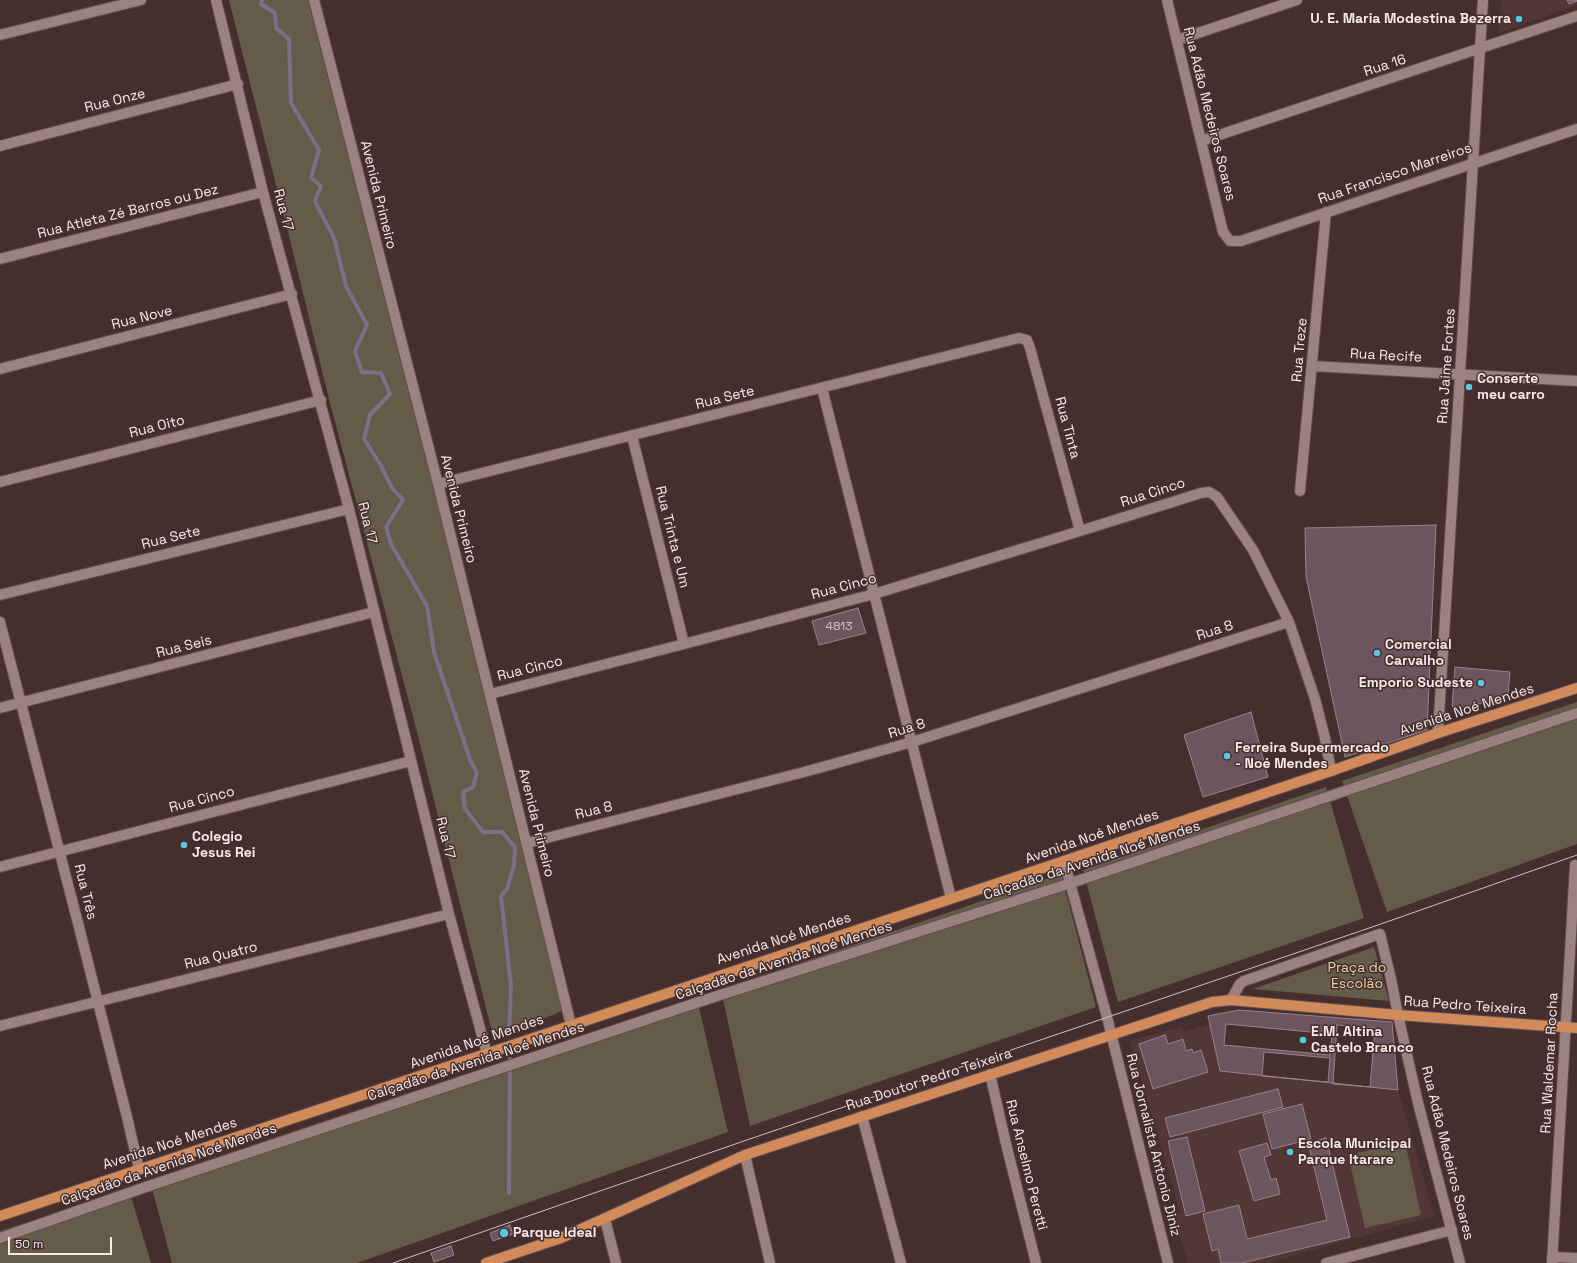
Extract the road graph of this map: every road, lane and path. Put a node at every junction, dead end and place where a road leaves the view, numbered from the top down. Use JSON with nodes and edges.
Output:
{"nodes":[{"id":1,"x":141,"y":0,"type":"edge"},
{"id":2,"x":216,"y":0,"type":"edge"},
{"id":3,"x":314,"y":0,"type":"edge"},
{"id":4,"x":1167,"y":0,"type":"edge"},
{"id":5,"x":1297,"y":0,"type":"edge"},
{"id":6,"x":1483,"y":0,"type":"edge"},
{"id":7,"x":1577,"y":16,"type":"edge"},
{"id":8,"x":0,"y":36,"type":"edge"},
{"id":9,"x":1177,"y":40,"type":"junction"},
{"id":10,"x":1480,"y":49,"type":"junction"},
{"id":11,"x":238,"y":84,"type":"junction"},
{"id":12,"x":1577,"y":129,"type":"edge"},
{"id":13,"x":1201,"y":141,"type":"junction"},
{"id":14,"x":0,"y":146,"type":"edge"},
{"id":15,"x":1474,"y":162,"type":"junction"},
{"id":16,"x":263,"y":192,"type":"junction"},
{"id":17,"x":1326,"y":212,"type":"junction"},
{"id":18,"x":1224,"y":235,"type":"joint"},
{"id":19,"x":0,"y":259,"type":"edge"},
{"id":20,"x":292,"y":294,"type":"junction"},
{"id":21,"x":1019,"y":338,"type":"joint"},
{"id":22,"x":1312,"y":366,"type":"junction"},
{"id":23,"x":0,"y":369,"type":"edge"},
{"id":24,"x":1461,"y":375,"type":"junction"},
{"id":25,"x":1577,"y":381,"type":"edge"},
{"id":26,"x":822,"y":388,"type":"junction"},
{"id":27,"x":321,"y":400,"type":"junction"},
{"id":28,"x":632,"y":436,"type":"junction"},
{"id":29,"x":0,"y":482,"type":"edge"},
{"id":30,"x":438,"y":484,"type":"junction"},
{"id":31,"x":1300,"y":491,"type":"dead end"},
{"id":32,"x":349,"y":509,"type":"junction"},
{"id":33,"x":1080,"y":531,"type":"junction"},
{"id":34,"x":874,"y":594,"type":"junction"},
{"id":35,"x":0,"y":595,"type":"edge"},
{"id":36,"x":374,"y":612,"type":"junction"},
{"id":37,"x":0,"y":622,"type":"edge"},
{"id":38,"x":1289,"y":622,"type":"junction"},
{"id":39,"x":684,"y":644,"type":"junction"},
{"id":40,"x":1577,"y":688,"type":"edge"},
{"id":41,"x":490,"y":694,"type":"junction"},
{"id":42,"x":21,"y":703,"type":"junction"},
{"id":43,"x":0,"y":708,"type":"edge"},
{"id":44,"x":1577,"y":713,"type":"edge"},
{"id":45,"x":1438,"y":733,"type":"junction"},
{"id":46,"x":912,"y":742,"type":"junction"},
{"id":47,"x":411,"y":761,"type":"junction"},
{"id":48,"x":1331,"y":771,"type":"junction"},
{"id":49,"x":527,"y":843,"type":"junction"},
{"id":50,"x":60,"y":852,"type":"junction"},
{"id":51,"x":1064,"y":861,"type":"junction"},
{"id":52,"x":1575,"y":864,"type":"dead end"},
{"id":53,"x":0,"y":867,"type":"edge"},
{"id":54,"x":1071,"y":883,"type":"junction"},
{"id":55,"x":951,"y":898,"type":"junction"},
{"id":56,"x":449,"y":914,"type":"junction"},
{"id":57,"x":1231,"y":1000,"type":"junction"},
{"id":58,"x":97,"y":1002,"type":"junction"},
{"id":59,"x":1398,"y":1015,"type":"junction"},
{"id":60,"x":571,"y":1025,"type":"junction"},
{"id":61,"x":0,"y":1026,"type":"edge"},
{"id":62,"x":1566,"y":1028,"type":"junction"},
{"id":63,"x":1577,"y":1028,"type":"edge"},
{"id":64,"x":1111,"y":1035,"type":"junction"},
{"id":65,"x":487,"y":1054,"type":"junction"},
{"id":66,"x":990,"y":1074,"type":"junction"},
{"id":67,"x":862,"y":1116,"type":"junction"},
{"id":68,"x":745,"y":1156,"type":"junction"},
{"id":69,"x":139,"y":1169,"type":"junction"},
{"id":70,"x":0,"y":1216,"type":"edge"},
{"id":71,"x":605,"y":1219,"type":"junction"},
{"id":72,"x":1452,"y":1230,"type":"junction"},
{"id":73,"x":0,"y":1238,"type":"edge"},
{"id":74,"x":1577,"y":1258,"type":"edge"},
{"id":75,"x":1552,"y":1260,"type":"edge"},
{"id":76,"x":486,"y":1263,"type":"edge"},
{"id":77,"x":616,"y":1263,"type":"edge"},
{"id":78,"x":770,"y":1263,"type":"edge"},
{"id":79,"x":901,"y":1263,"type":"edge"},
{"id":80,"x":1036,"y":1263,"type":"edge"},
{"id":81,"x":1168,"y":1263,"type":"edge"},
{"id":82,"x":1326,"y":1263,"type":"edge"},
{"id":83,"x":1460,"y":1263,"type":"edge"}],
"edges":[{"from":1,"to":8,"type":"street"},
{"from":2,"to":11,"type":"street","name":"Rua 17"},
{"from":3,"to":30,"type":"street","name":"Avenida Primeiro"},
{"from":4,"to":9,"type":"street","name":"Rua Adão Medeiros Soares"},
{"from":5,"to":9,"type":"street"},
{"from":6,"to":10,"type":"street","name":"Rua Jaime Fortes"},
{"from":7,"to":10,"type":"street","name":"Rua 16"},
{"from":9,"to":13,"type":"street","name":"Rua Adão Medeiros Soares"},
{"from":10,"to":13,"type":"street","name":"Rua 16"},
{"from":10,"to":15,"type":"street","name":"Rua Jaime Fortes"},
{"from":11,"to":14,"type":"street","name":"Rua Onze"},
{"from":11,"to":16,"type":"street","name":"Rua 17"},
{"from":12,"to":15,"type":"street","name":"Rua Francisco Marreiros"},
{"from":13,"to":18,"type":"street","name":"Rua Adão Medeiros Soares"},
{"from":15,"to":17,"type":"street","name":"Rua Francisco Marreiros"},
{"from":15,"to":24,"type":"street","name":"Rua Jaime Fortes"},
{"from":16,"to":19,"type":"street","name":"Rua Atleta Zé Barros ou Dez"},
{"from":16,"to":20,"type":"street","name":"Rua 17"},
{"from":17,"to":18,"type":"street","name":"Rua Francisco Marreiros"},
{"from":17,"to":22,"type":"street","name":"Rua Treze"},
{"from":20,"to":23,"type":"street","name":"Rua Nove"},
{"from":20,"to":27,"type":"street","name":"Rua 17"},
{"from":21,"to":26,"type":"street","name":"Rua Sete"},
{"from":21,"to":33,"type":"street","name":"Rua Tinta"},
{"from":22,"to":24,"type":"street","name":"Rua Recife"},
{"from":22,"to":31,"type":"street","name":"Rua Treze"},
{"from":24,"to":25,"type":"street","name":"Rua Recife"},
{"from":24,"to":45,"type":"street","name":"Rua Jaime Fortes"},
{"from":26,"to":28,"type":"street","name":"Rua Sete"},
{"from":26,"to":34,"type":"street"},
{"from":27,"to":29,"type":"street","name":"Rua Oito"},
{"from":27,"to":32,"type":"street","name":"Rua 17"},
{"from":28,"to":30,"type":"street","name":"Rua Sete"},
{"from":28,"to":39,"type":"street","name":"Rua Trinta e Um"},
{"from":30,"to":41,"type":"street","name":"Avenida Primeiro"},
{"from":32,"to":35,"type":"street","name":"Rua Sete"},
{"from":32,"to":36,"type":"street","name":"Rua 17"},
{"from":33,"to":34,"type":"street","name":"Rua Cinco"},
{"from":33,"to":38,"type":"street","name":"Rua Cinco"},
{"from":34,"to":39,"type":"street","name":"Rua Cinco"},
{"from":34,"to":46,"type":"street"},
{"from":36,"to":42,"type":"street","name":"Rua Seis"},
{"from":36,"to":47,"type":"street","name":"Rua 17"},
{"from":37,"to":42,"type":"street","name":"Rua Três"},
{"from":38,"to":46,"type":"street","name":"Rua 8"},
{"from":38,"to":48,"type":"street"},
{"from":39,"to":41,"type":"street","name":"Rua Cinco"},
{"from":40,"to":45,"type":"main road","name":"Avenida Noé Mendes"},
{"from":41,"to":49,"type":"street","name":"Avenida Primeiro"},
{"from":42,"to":43,"type":"street","name":"Rua Seis"},
{"from":42,"to":50,"type":"street","name":"Rua Três"},
{"from":44,"to":54,"type":"street","name":"Calçadão da Avenida Noé Mendes"},
{"from":45,"to":48,"type":"main road","name":"Avenida Noé Mendes"},
{"from":46,"to":49,"type":"street","name":"Rua 8"},
{"from":46,"to":55,"type":"street"},
{"from":47,"to":50,"type":"street","name":"Rua Cinco"},
{"from":47,"to":56,"type":"street","name":"Rua 17"},
{"from":48,"to":51,"type":"main road","name":"Avenida Noé Mendes"},
{"from":49,"to":60,"type":"street","name":"Avenida Primeiro"},
{"from":50,"to":53,"type":"street","name":"Rua Cinco"},
{"from":50,"to":58,"type":"street","name":"Rua Três"},
{"from":51,"to":54,"type":"street","name":"Rua Jornalista Antonio Diniz"},
{"from":51,"to":55,"type":"main road","name":"Avenida Noé Mendes"},
{"from":52,"to":62,"type":"street","name":"Rua Waldemar Rocha"},
{"from":54,"to":64,"type":"street","name":"Rua Jornalista Antonio Diniz"},
{"from":54,"to":73,"type":"street","name":"Calçadão da Avenida Noé Mendes"},
{"from":55,"to":60,"type":"main road","name":"Avenida Noé Mendes"},
{"from":56,"to":58,"type":"street","name":"Rua Quatro"},
{"from":56,"to":65,"type":"street","name":"Rua 17"},
{"from":57,"to":59,"type":"main road","name":"Rua Pedro Teixeira"},
{"from":57,"to":59,"type":"street","name":"Rua Adão Medeiros Soares"},
{"from":57,"to":64,"type":"main road","name":"Rua Doutor Pedro Teixeira"},
{"from":58,"to":61,"type":"street","name":"Rua Quatro"},
{"from":58,"to":69,"type":"street","name":"Rua Três"},
{"from":59,"to":62,"type":"main road","name":"Rua Pedro Teixeira"},
{"from":59,"to":72,"type":"street","name":"Rua Adão Medeiros Soares"},
{"from":60,"to":65,"type":"main road","name":"Avenida Noé Mendes"},
{"from":62,"to":63,"type":"main road","name":"Rua Pedro Teixeira"},
{"from":62,"to":75,"type":"street","name":"Rua Waldemar Rocha"},
{"from":64,"to":66,"type":"main road","name":"Rua Doutor Pedro Teixeira"},
{"from":64,"to":81,"type":"street","name":"Rua Jornalista Antonio Diniz"},
{"from":65,"to":69,"type":"main road","name":"Avenida Noé Mendes"},
{"from":66,"to":67,"type":"main road","name":"Rua Doutor Pedro Teixeira"},
{"from":66,"to":80,"type":"street","name":"Rua Anselmo Peretti"},
{"from":67,"to":68,"type":"main road","name":"Rua Doutor Pedro Teixeira"},
{"from":67,"to":79,"type":"street"},
{"from":68,"to":71,"type":"main road","name":"Rua Doutor Pedro Teixeira"},
{"from":68,"to":78,"type":"street"},
{"from":69,"to":70,"type":"main road","name":"Avenida Noé Mendes"},
{"from":71,"to":76,"type":"main road","name":"Rua Doutor Pedro Teixeira"},
{"from":71,"to":77,"type":"street"},
{"from":72,"to":82,"type":"street"},
{"from":72,"to":83,"type":"street","name":"Rua Adão Medeiros Soares"},
{"from":74,"to":75,"type":"street"}]}
